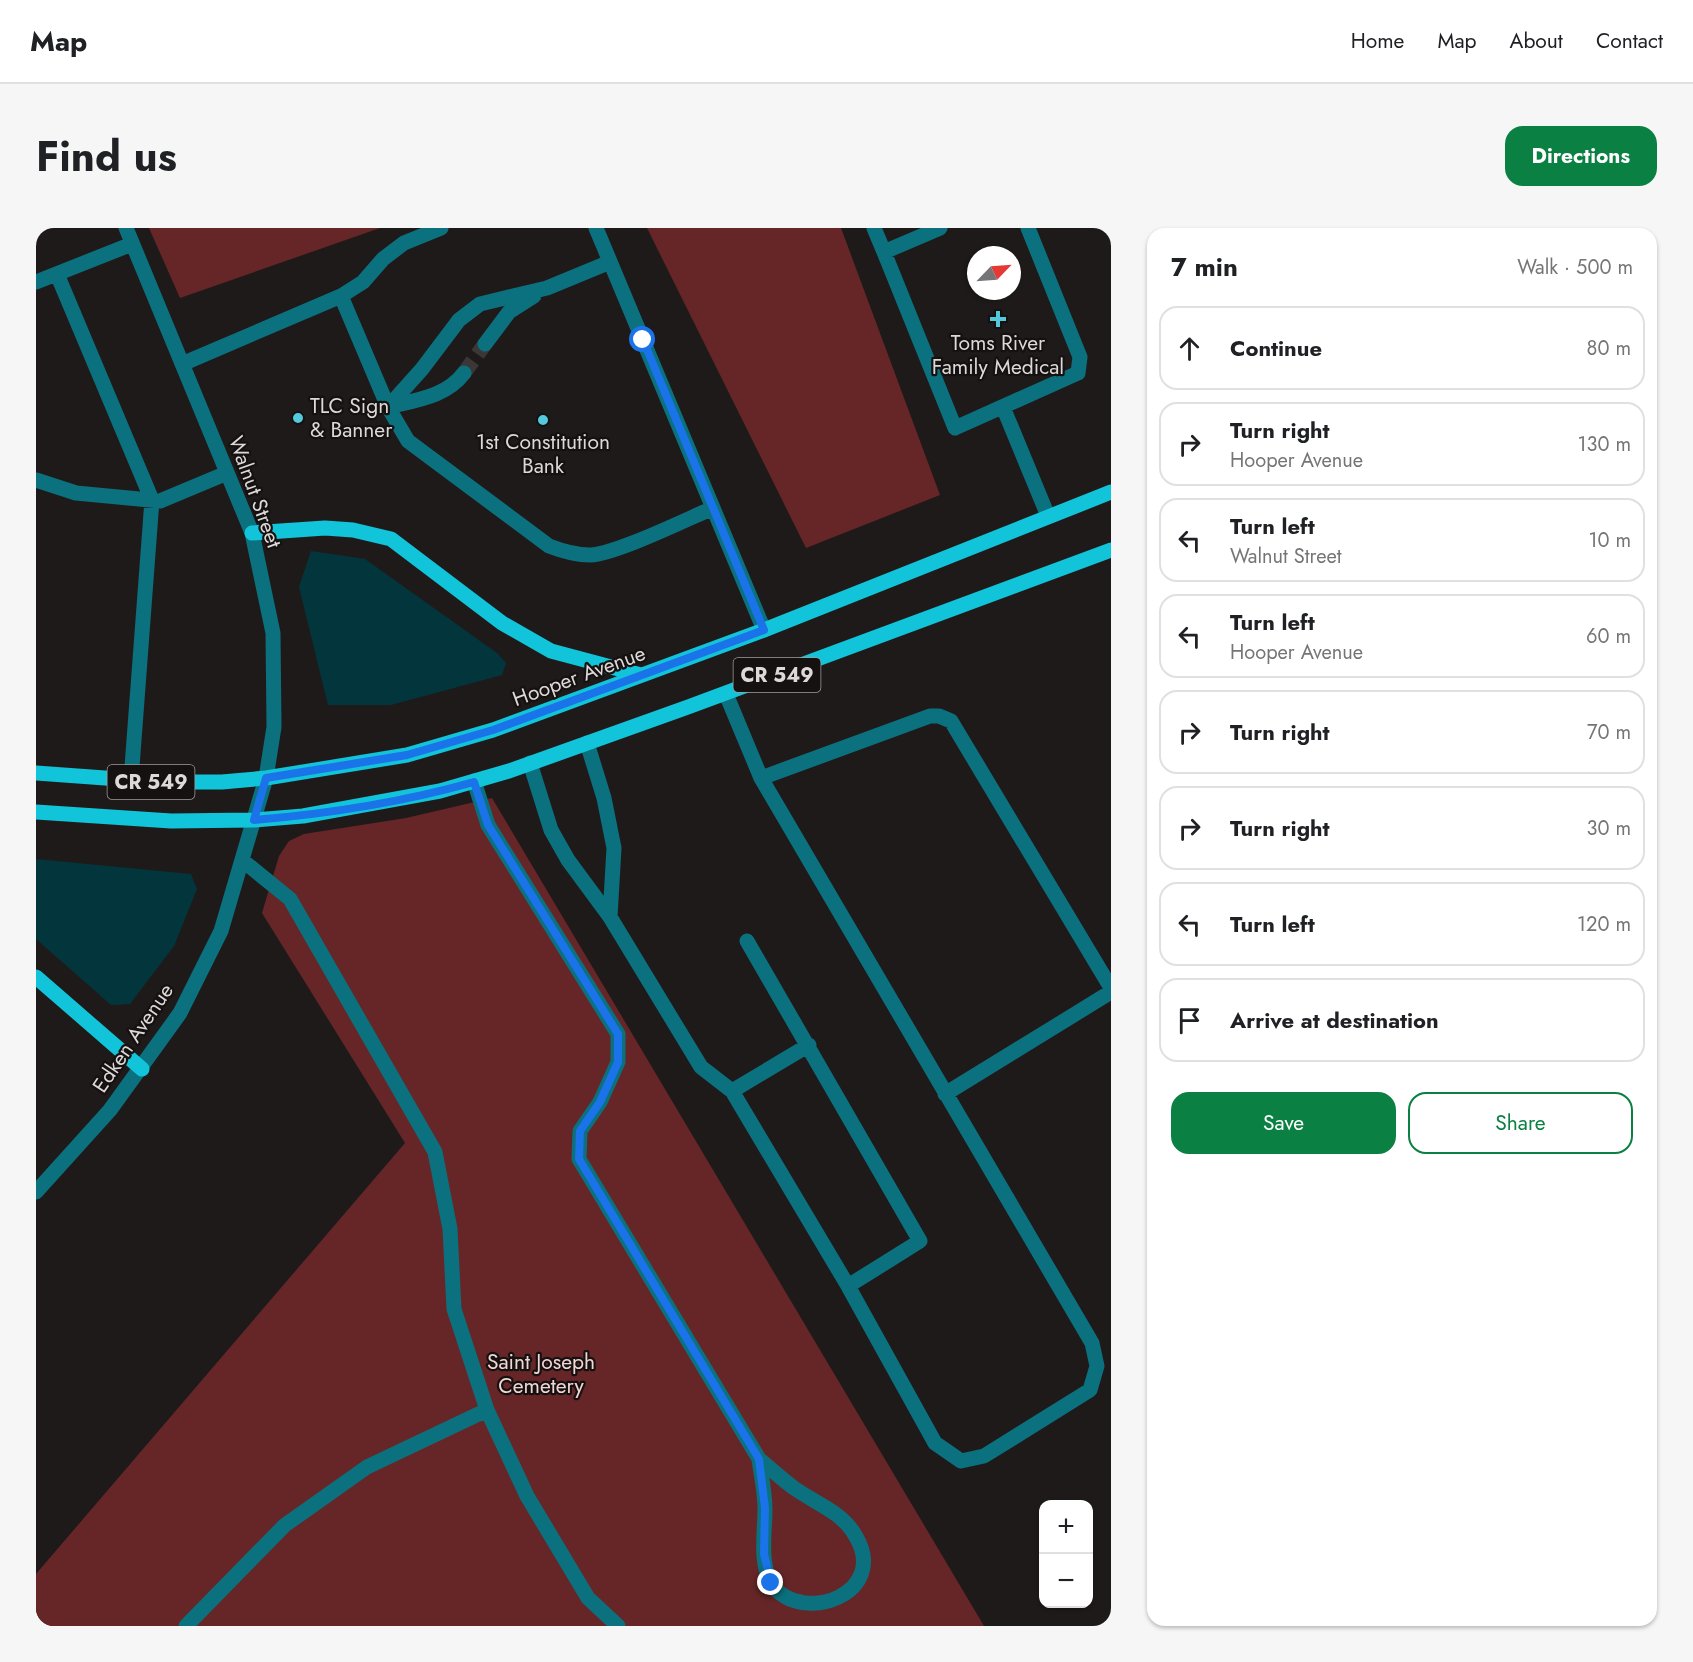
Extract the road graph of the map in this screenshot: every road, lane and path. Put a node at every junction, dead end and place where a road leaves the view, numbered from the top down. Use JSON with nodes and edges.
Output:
{"nodes":[{"id":1,"x":126,"y":228,"type":"edge"},
{"id":2,"x":441,"y":228,"type":"edge"},
{"id":3,"x":596,"y":228,"type":"edge"},
{"id":4,"x":874,"y":228,"type":"edge"},
{"id":5,"x":940,"y":228,"type":"edge"},
{"id":6,"x":1028,"y":228,"type":"edge"},
{"id":7,"x":132,"y":244,"type":"junction"},
{"id":8,"x":884,"y":252,"type":"junction"},
{"id":9,"x":610,"y":262,"type":"junction"},
{"id":10,"x":57,"y":274,"type":"junction"},
{"id":11,"x":36,"y":282,"type":"edge"},
{"id":12,"x":547,"y":288,"type":"junction"},
{"id":13,"x":342,"y":296,"type":"junction"},
{"id":14,"x":485,"y":344,"type":"tunnel mouth"},
{"id":15,"x":182,"y":364,"type":"junction"},
{"id":16,"x":464,"y":373,"type":"tunnel mouth"},
{"id":17,"x":388,"y":407,"type":"junction"},
{"id":18,"x":1003,"y":407,"type":"junction"},
{"id":19,"x":227,"y":473,"type":"junction"},
{"id":20,"x":36,"y":480,"type":"edge"},
{"id":21,"x":1111,"y":492,"type":"edge"},
{"id":22,"x":152,"y":500,"type":"junction"},
{"id":23,"x":713,"y":508,"type":"junction"},
{"id":24,"x":1048,"y":516,"type":"junction"},
{"id":25,"x":252,"y":533,"type":"junction"},
{"id":26,"x":1111,"y":550,"type":"edge"},
{"id":27,"x":764,"y":630,"type":"junction"},
{"id":28,"x":641,"y":675,"type":"junction"},
{"id":29,"x":726,"y":694,"type":"junction"},
{"id":30,"x":586,"y":743,"type":"junction"},
{"id":31,"x":530,"y":763,"type":"junction"},
{"id":32,"x":36,"y":773,"type":"edge"},
{"id":33,"x":266,"y":778,"type":"junction"},
{"id":34,"x":761,"y":778,"type":"junction"},
{"id":35,"x":131,"y":780,"type":"junction"},
{"id":36,"x":474,"y":782,"type":"junction"},
{"id":37,"x":36,"y":812,"type":"edge"},
{"id":38,"x":254,"y":820,"type":"junction"},
{"id":39,"x":242,"y":860,"type":"junction"},
{"id":40,"x":610,"y":917,"type":"junction"},
{"id":41,"x":747,"y":941,"type":"dead end"},
{"id":42,"x":36,"y":977,"type":"edge"},
{"id":43,"x":1111,"y":990,"type":"edge"},
{"id":44,"x":808,"y":1046,"type":"junction"},
{"id":45,"x":142,"y":1069,"type":"junction"},
{"id":46,"x":732,"y":1091,"type":"junction"},
{"id":47,"x":945,"y":1094,"type":"junction"},
{"id":48,"x":37,"y":1187,"type":"edge"},
{"id":49,"x":848,"y":1286,"type":"junction"},
{"id":50,"x":487,"y":1410,"type":"junction"},
{"id":51,"x":759,"y":1459,"type":"junction"},
{"id":52,"x":186,"y":1626,"type":"edge"},
{"id":53,"x":618,"y":1626,"type":"edge"}],
"edges":[{"from":1,"to":7,"type":"street","name":"Walnut Street"},
{"from":2,"to":13,"type":"street"},
{"from":3,"to":9,"type":"street"},
{"from":4,"to":8,"type":"street"},
{"from":5,"to":8,"type":"street"},
{"from":6,"to":18,"type":"street"},
{"from":7,"to":10,"type":"street"},
{"from":7,"to":15,"type":"street","name":"Walnut Street"},
{"from":8,"to":18,"type":"street"},
{"from":9,"to":12,"type":"street"},
{"from":9,"to":23,"type":"street"},
{"from":10,"to":11,"type":"street"},
{"from":10,"to":22,"type":"street"},
{"from":12,"to":14,"type":"street"},
{"from":12,"to":17,"type":"street"},
{"from":13,"to":15,"type":"street"},
{"from":13,"to":17,"type":"street"},
{"from":15,"to":19,"type":"street","name":"Walnut Street"},
{"from":16,"to":17,"type":"street"},
{"from":17,"to":23,"type":"street"},
{"from":18,"to":24,"type":"street"},
{"from":19,"to":22,"type":"street"},
{"from":19,"to":25,"type":"street","name":"Walnut Street"},
{"from":20,"to":22,"type":"street"},
{"from":21,"to":24,"type":"main road","name":"Hooper Avenue","number":"CR 549"},
{"from":22,"to":35,"type":"street"},
{"from":23,"to":27,"type":"street"},
{"from":24,"to":27,"type":"main road","name":"Hooper Avenue","number":"CR 549"},
{"from":25,"to":28,"type":"main road"},
{"from":25,"to":33,"type":"street","name":"Walnut Street"},
{"from":26,"to":29,"type":"main road","number":"CR 549"},
{"from":27,"to":28,"type":"main road","name":"Hooper Avenue","number":"CR 549"},
{"from":28,"to":33,"type":"main road","name":"Hooper Avenue","number":"CR 549"},
{"from":29,"to":30,"type":"main road","number":"CR 549"},
{"from":29,"to":34,"type":"street"},
{"from":30,"to":31,"type":"main road","number":"CR 549"},
{"from":30,"to":40,"type":"street"},
{"from":31,"to":36,"type":"main road","number":"CR 549"},
{"from":31,"to":40,"type":"street"},
{"from":32,"to":35,"type":"main road","name":"Hooper Avenue","number":"CR 549"},
{"from":33,"to":35,"type":"main road","name":"Hooper Avenue","number":"CR 549"},
{"from":33,"to":38,"type":"street","name":"Walnut Street"},
{"from":34,"to":43,"type":"street"},
{"from":34,"to":47,"type":"street"},
{"from":36,"to":38,"type":"main road","number":"CR 549"},
{"from":36,"to":51,"type":"street"},
{"from":37,"to":38,"type":"main road","number":"CR 549"},
{"from":38,"to":39,"type":"street","name":"Edken Avenue"},
{"from":39,"to":45,"type":"street","name":"Edken Avenue"},
{"from":39,"to":50,"type":"street"},
{"from":40,"to":46,"type":"street"},
{"from":41,"to":44,"type":"street"},
{"from":42,"to":45,"type":"main road"},
{"from":43,"to":47,"type":"street"},
{"from":44,"to":46,"type":"street"},
{"from":44,"to":49,"type":"street"},
{"from":45,"to":48,"type":"street","name":"Edken Avenue"},
{"from":46,"to":49,"type":"street"},
{"from":47,"to":49,"type":"street"},
{"from":50,"to":52,"type":"street"},
{"from":50,"to":53,"type":"street"},
{"from":51,"to":51,"type":"street"}]}
